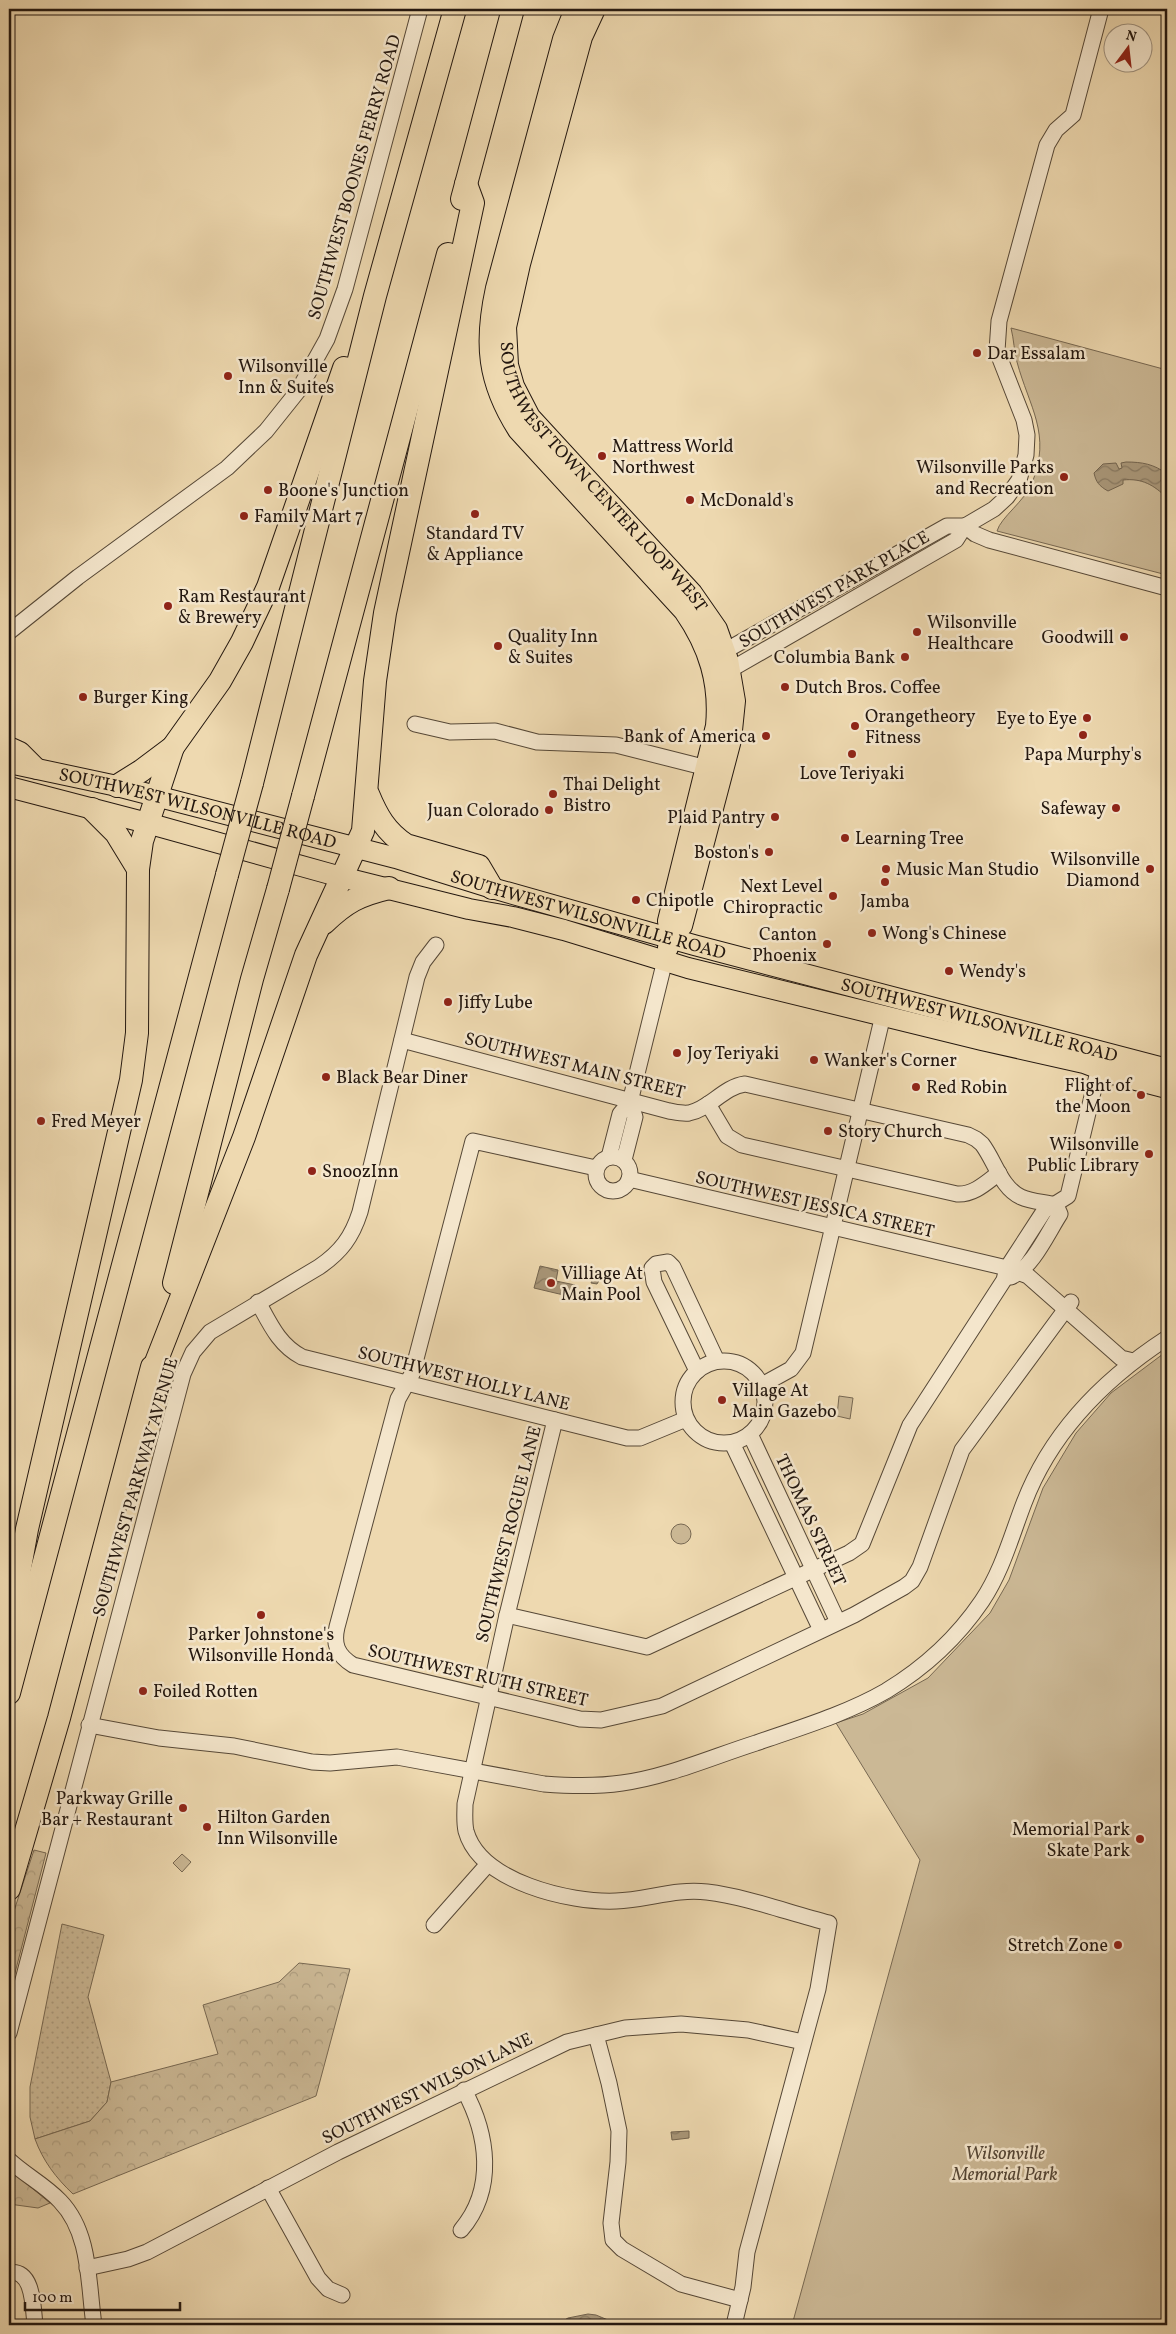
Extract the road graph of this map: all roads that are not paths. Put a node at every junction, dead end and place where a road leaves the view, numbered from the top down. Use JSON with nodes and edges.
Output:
{"nodes":[{"id":1,"x":420,"y":9,"type":"edge"},
{"id":2,"x":455,"y":9,"type":"edge"},
{"id":3,"x":513,"y":9,"type":"edge"},
{"id":4,"x":575,"y":9,"type":"edge"},
{"id":5,"x":595,"y":9,"type":"edge"},
{"id":6,"x":1101,"y":9,"type":"edge"},
{"id":7,"x":466,"y":184,"type":"junction"},
{"id":8,"x":375,"y":296,"type":"junction"},
{"id":9,"x":966,"y":526,"type":"junction"},
{"id":10,"x":1167,"y":588,"type":"edge"},
{"id":11,"x":9,"y":632,"type":"edge"},
{"id":12,"x":720,"y":665,"type":"junction"},
{"id":13,"x":415,"y":724,"type":"dead end"},
{"id":14,"x":9,"y":747,"type":"edge"},
{"id":15,"x":172,"y":747,"type":"junction"},
{"id":16,"x":9,"y":763,"type":"edge"},
{"id":17,"x":38,"y":770,"type":"junction"},
{"id":18,"x":715,"y":770,"type":"junction"},
{"id":19,"x":117,"y":786,"type":"junction"},
{"id":20,"x":9,"y":787,"type":"edge"},
{"id":21,"x":367,"y":791,"type":"junction"},
{"id":22,"x":158,"y":796,"type":"junction"},
{"id":23,"x":92,"y":809,"type":"junction"},
{"id":24,"x":147,"y":823,"type":"junction"},
{"id":25,"x":355,"y":848,"type":"junction"},
{"id":26,"x":138,"y":869,"type":"junction"},
{"id":27,"x":341,"y":877,"type":"junction"},
{"id":28,"x":389,"y":888,"type":"junction"},
{"id":29,"x":492,"y":888,"type":"junction"},
{"id":30,"x":317,"y":928,"type":"junction"},
{"id":31,"x":670,"y":937,"type":"junction"},
{"id":32,"x":436,"y":945,"type":"dead end"},
{"id":33,"x":665,"y":960,"type":"junction"},
{"id":34,"x":883,"y":1016,"type":"junction"},
{"id":35,"x":402,"y":1040,"type":"junction"},
{"id":36,"x":1101,"y":1061,"type":"junction"},
{"id":37,"x":1167,"y":1069,"type":"edge"},
{"id":38,"x":1167,"y":1088,"type":"edge"},
{"id":39,"x":630,"y":1102,"type":"junction"},
{"id":40,"x":708,"y":1104,"type":"junction"},
{"id":41,"x":861,"y":1111,"type":"junction"},
{"id":42,"x":609,"y":1157,"type":"junction"},
{"id":43,"x":624,"y":1160,"type":"junction"},
{"id":44,"x":596,"y":1168,"type":"junction"},
{"id":45,"x":848,"y":1169,"type":"junction"},
{"id":46,"x":1000,"y":1173,"type":"junction"},
{"id":47,"x":629,"y":1179,"type":"junction"},
{"id":48,"x":1056,"y":1205,"type":"junction"},
{"id":49,"x":834,"y":1228,"type":"junction"},
{"id":50,"x":1010,"y":1269,"type":"junction"},
{"id":51,"x":258,"y":1302,"type":"junction"},
{"id":52,"x":1068,"y":1306,"type":"junction"},
{"id":53,"x":1167,"y":1338,"type":"edge"},
{"id":54,"x":717,"y":1361,"type":"junction"},
{"id":55,"x":1133,"y":1361,"type":"junction"},
{"id":56,"x":697,"y":1371,"type":"junction"},
{"id":57,"x":149,"y":1380,"type":"junction"},
{"id":58,"x":406,"y":1385,"type":"junction"},
{"id":59,"x":762,"y":1385,"type":"junction"},
{"id":60,"x":555,"y":1420,"type":"junction"},
{"id":61,"x":686,"y":1420,"type":"junction"},
{"id":62,"x":750,"y":1434,"type":"junction"},
{"id":63,"x":732,"y":1443,"type":"junction"},
{"id":64,"x":814,"y":1570,"type":"junction"},
{"id":65,"x":796,"y":1578,"type":"junction"},
{"id":66,"x":507,"y":1615,"type":"junction"},
{"id":67,"x":838,"y":1622,"type":"junction"},
{"id":68,"x":9,"y":1629,"type":"edge"},
{"id":69,"x":821,"y":1630,"type":"junction"},
{"id":70,"x":9,"y":1693,"type":"edge"},
{"id":71,"x":488,"y":1696,"type":"junction"},
{"id":72,"x":89,"y":1725,"type":"junction"},
{"id":73,"x":472,"y":1771,"type":"junction"},
{"id":74,"x":488,"y":1864,"type":"junction"},
{"id":75,"x":9,"y":1889,"type":"edge"},
{"id":76,"x":434,"y":1925,"type":"dead end"},
{"id":77,"x":9,"y":2033,"type":"edge"},
{"id":78,"x":596,"y":2035,"type":"junction"},
{"id":79,"x":803,"y":2042,"type":"junction"},
{"id":80,"x":464,"y":2090,"type":"junction"},
{"id":81,"x":9,"y":2160,"type":"edge"},
{"id":82,"x":268,"y":2188,"type":"junction"},
{"id":83,"x":461,"y":2230,"type":"dead end"},
{"id":84,"x":87,"y":2268,"type":"junction"},
{"id":85,"x":9,"y":2274,"type":"edge"},
{"id":86,"x":342,"y":2294,"type":"dead end"},
{"id":87,"x":740,"y":2300,"type":"junction"},
{"id":88,"x":35,"y":2325,"type":"edge"},
{"id":89,"x":94,"y":2325,"type":"edge"},
{"id":90,"x":734,"y":2325,"type":"edge"}],
"edges":[{"from":1,"to":11,"type":"street","name":"SOUTHWEST BOONES FERRY ROAD"},
{"from":2,"to":8,"type":"highway"},
{"from":3,"to":7,"type":"highway"},
{"from":4,"to":12,"type":"main road","name":"SOUTHWEST TOWN CENTER LOOP WEST"},
{"from":5,"to":12,"type":"main road","name":"SOUTHWEST TOWN CENTER LOOP WEST"},
{"from":6,"to":9,"type":"street","name":"SOUTHWEST PARK PLACE"},
{"from":7,"to":21,"type":"highway"},
{"from":7,"to":57,"type":"highway","bridge":true},
{"from":8,"to":15,"type":"highway"},
{"from":8,"to":70,"type":"highway","bridge":true},
{"from":9,"to":10,"type":"street"},
{"from":9,"to":12,"type":"street","name":"SOUTHWEST PARK PLACE"},
{"from":12,"to":18,"type":"main road","name":"SOUTHWEST TOWN CENTER LOOP WEST"},
{"from":13,"to":18,"type":"street"},
{"from":14,"to":17,"type":"main road"},
{"from":15,"to":19,"type":"highway"},
{"from":15,"to":22,"type":"highway"},
{"from":16,"to":17,"type":"main road","name":"SOUTHWEST WILSONVILLE ROAD"},
{"from":17,"to":19,"type":"main road","name":"SOUTHWEST WILSONVILLE ROAD"},
{"from":18,"to":31,"type":"main road","name":"SOUTHWEST TOWN CENTER LOOP WEST"},
{"from":19,"to":22,"type":"main road","name":"SOUTHWEST WILSONVILLE ROAD"},
{"from":20,"to":23,"type":"main road","name":"SOUTHWEST WILSONVILLE ROAD"},
{"from":21,"to":25,"type":"highway"},
{"from":21,"to":29,"type":"highway"},
{"from":22,"to":24,"type":"highway"},
{"from":22,"to":25,"type":"main road","name":"SOUTHWEST WILSONVILLE ROAD"},
{"from":23,"to":24,"type":"main road","name":"SOUTHWEST WILSONVILLE ROAD"},
{"from":23,"to":26,"type":"highway"},
{"from":24,"to":26,"type":"highway"},
{"from":24,"to":27,"type":"main road","name":"SOUTHWEST WILSONVILLE ROAD"},
{"from":25,"to":27,"type":"highway"},
{"from":25,"to":29,"type":"main road","name":"SOUTHWEST WILSONVILLE ROAD"},
{"from":26,"to":68,"type":"highway"},
{"from":27,"to":28,"type":"main road","name":"SOUTHWEST WILSONVILLE ROAD"},
{"from":27,"to":30,"type":"highway"},
{"from":28,"to":30,"type":"highway"},
{"from":28,"to":33,"type":"main road","name":"SOUTHWEST WILSONVILLE ROAD"},
{"from":29,"to":31,"type":"main road","name":"SOUTHWEST WILSONVILLE ROAD"},
{"from":30,"to":57,"type":"highway"},
{"from":31,"to":33,"type":"main road","name":"SOUTHWEST TOWN CENTER LOOP WEST"},
{"from":31,"to":36,"type":"main road","name":"SOUTHWEST WILSONVILLE ROAD"},
{"from":32,"to":35,"type":"street","name":"SOUTHWEST PARKWAY AVENUE"},
{"from":33,"to":34,"type":"main road","name":"SOUTHWEST WILSONVILLE ROAD"},
{"from":33,"to":39,"type":"street","name":"SOUTHWEST TOWN CENTER LOOP WEST"},
{"from":34,"to":36,"type":"main road","name":"SOUTHWEST WILSONVILLE ROAD"},
{"from":34,"to":41,"type":"street"},
{"from":35,"to":39,"type":"street","name":"SOUTHWEST MAIN STREET"},
{"from":35,"to":51,"type":"street","name":"SOUTHWEST PARKWAY AVENUE"},
{"from":36,"to":37,"type":"main road","name":"SOUTHWEST WILSONVILLE ROAD"},
{"from":36,"to":38,"type":"main road","name":"SOUTHWEST WILSONVILLE ROAD"},
{"from":36,"to":48,"type":"street"},
{"from":39,"to":40,"type":"street","name":"SOUTHWEST MAIN STREET"},
{"from":39,"to":42,"type":"street","name":"SOUTHWEST TOWN CENTER LOOP WEST"},
{"from":39,"to":43,"type":"street","name":"SOUTHWEST TOWN CENTER LOOP WEST"},
{"from":40,"to":41,"type":"street","name":"SOUTHWEST MAIN STREET"},
{"from":40,"to":45,"type":"street"},
{"from":41,"to":45,"type":"street"},
{"from":41,"to":46,"type":"street","name":"SOUTHWEST MAIN STREET"},
{"from":42,"to":43,"type":"street"},
{"from":42,"to":44,"type":"street"},
{"from":43,"to":47,"type":"street"},
{"from":44,"to":47,"type":"street"},
{"from":44,"to":58,"type":"street","name":"SOUTHWEST RUTH STREET"},
{"from":45,"to":46,"type":"street"},
{"from":45,"to":49,"type":"street"},
{"from":46,"to":48,"type":"street","name":"SOUTHWEST MAIN STREET"},
{"from":47,"to":49,"type":"street","name":"SOUTHWEST JESSICA STREET"},
{"from":48,"to":50,"type":"street"},
{"from":49,"to":50,"type":"street","name":"SOUTHWEST JESSICA STREET"},
{"from":49,"to":59,"type":"street"},
{"from":50,"to":52,"type":"street","name":"SOUTHWEST JESSICA STREET"},
{"from":50,"to":64,"type":"street"},
{"from":51,"to":58,"type":"street","name":"SOUTHWEST HOLLY LANE"},
{"from":51,"to":72,"type":"street","name":"SOUTHWEST PARKWAY AVENUE"},
{"from":52,"to":55,"type":"street","name":"SOUTHWEST JESSICA STREET"},
{"from":52,"to":67,"type":"street","name":"SOUTHWEST RUTH STREET"},
{"from":53,"to":55,"type":"street"},
{"from":54,"to":56,"type":"street"},
{"from":54,"to":56,"type":"street"},
{"from":54,"to":59,"type":"street"},
{"from":55,"to":73,"type":"street"},
{"from":56,"to":61,"type":"street"},
{"from":57,"to":75,"type":"highway"},
{"from":58,"to":60,"type":"street","name":"SOUTHWEST HOLLY LANE"},
{"from":58,"to":71,"type":"street","name":"SOUTHWEST RUTH STREET"},
{"from":59,"to":62,"type":"street"},
{"from":60,"to":61,"type":"street","name":"SOUTHWEST HOLLY LANE"},
{"from":60,"to":66,"type":"street","name":"SOUTHWEST ROGUE LANE"},
{"from":61,"to":63,"type":"street"},
{"from":62,"to":63,"type":"street"},
{"from":62,"to":64,"type":"street","name":"THOMAS STREET"},
{"from":63,"to":65,"type":"street"},
{"from":64,"to":65,"type":"street"},
{"from":64,"to":67,"type":"street","name":"THOMAS STREET"},
{"from":65,"to":66,"type":"street"},
{"from":65,"to":69,"type":"street"},
{"from":66,"to":71,"type":"street","name":"SOUTHWEST ROGUE LANE"},
{"from":67,"to":69,"type":"street","name":"SOUTHWEST RUTH STREET"},
{"from":69,"to":71,"type":"street","name":"SOUTHWEST RUTH STREET"},
{"from":71,"to":73,"type":"street","name":"SOUTHWEST ROGUE LANE"},
{"from":72,"to":73,"type":"street"},
{"from":72,"to":77,"type":"street","name":"SOUTHWEST PARKWAY AVENUE"},
{"from":73,"to":74,"type":"street","name":"SOUTHWEST ROGUE LANE"},
{"from":74,"to":76,"type":"street"},
{"from":74,"to":79,"type":"street","name":"SOUTHWEST ROGUE LANE"},
{"from":78,"to":79,"type":"street","name":"SOUTHWEST WILSON LANE"},
{"from":78,"to":80,"type":"street","name":"SOUTHWEST WILSON LANE"},
{"from":78,"to":87,"type":"street"},
{"from":79,"to":87,"type":"street"},
{"from":80,"to":82,"type":"street","name":"SOUTHWEST WILSON LANE"},
{"from":80,"to":83,"type":"street"},
{"from":81,"to":84,"type":"street"},
{"from":82,"to":84,"type":"street","name":"SOUTHWEST WILSON LANE"},
{"from":82,"to":86,"type":"street"},
{"from":84,"to":89,"type":"street"},
{"from":85,"to":88,"type":"street"},
{"from":87,"to":90,"type":"street"}]}
